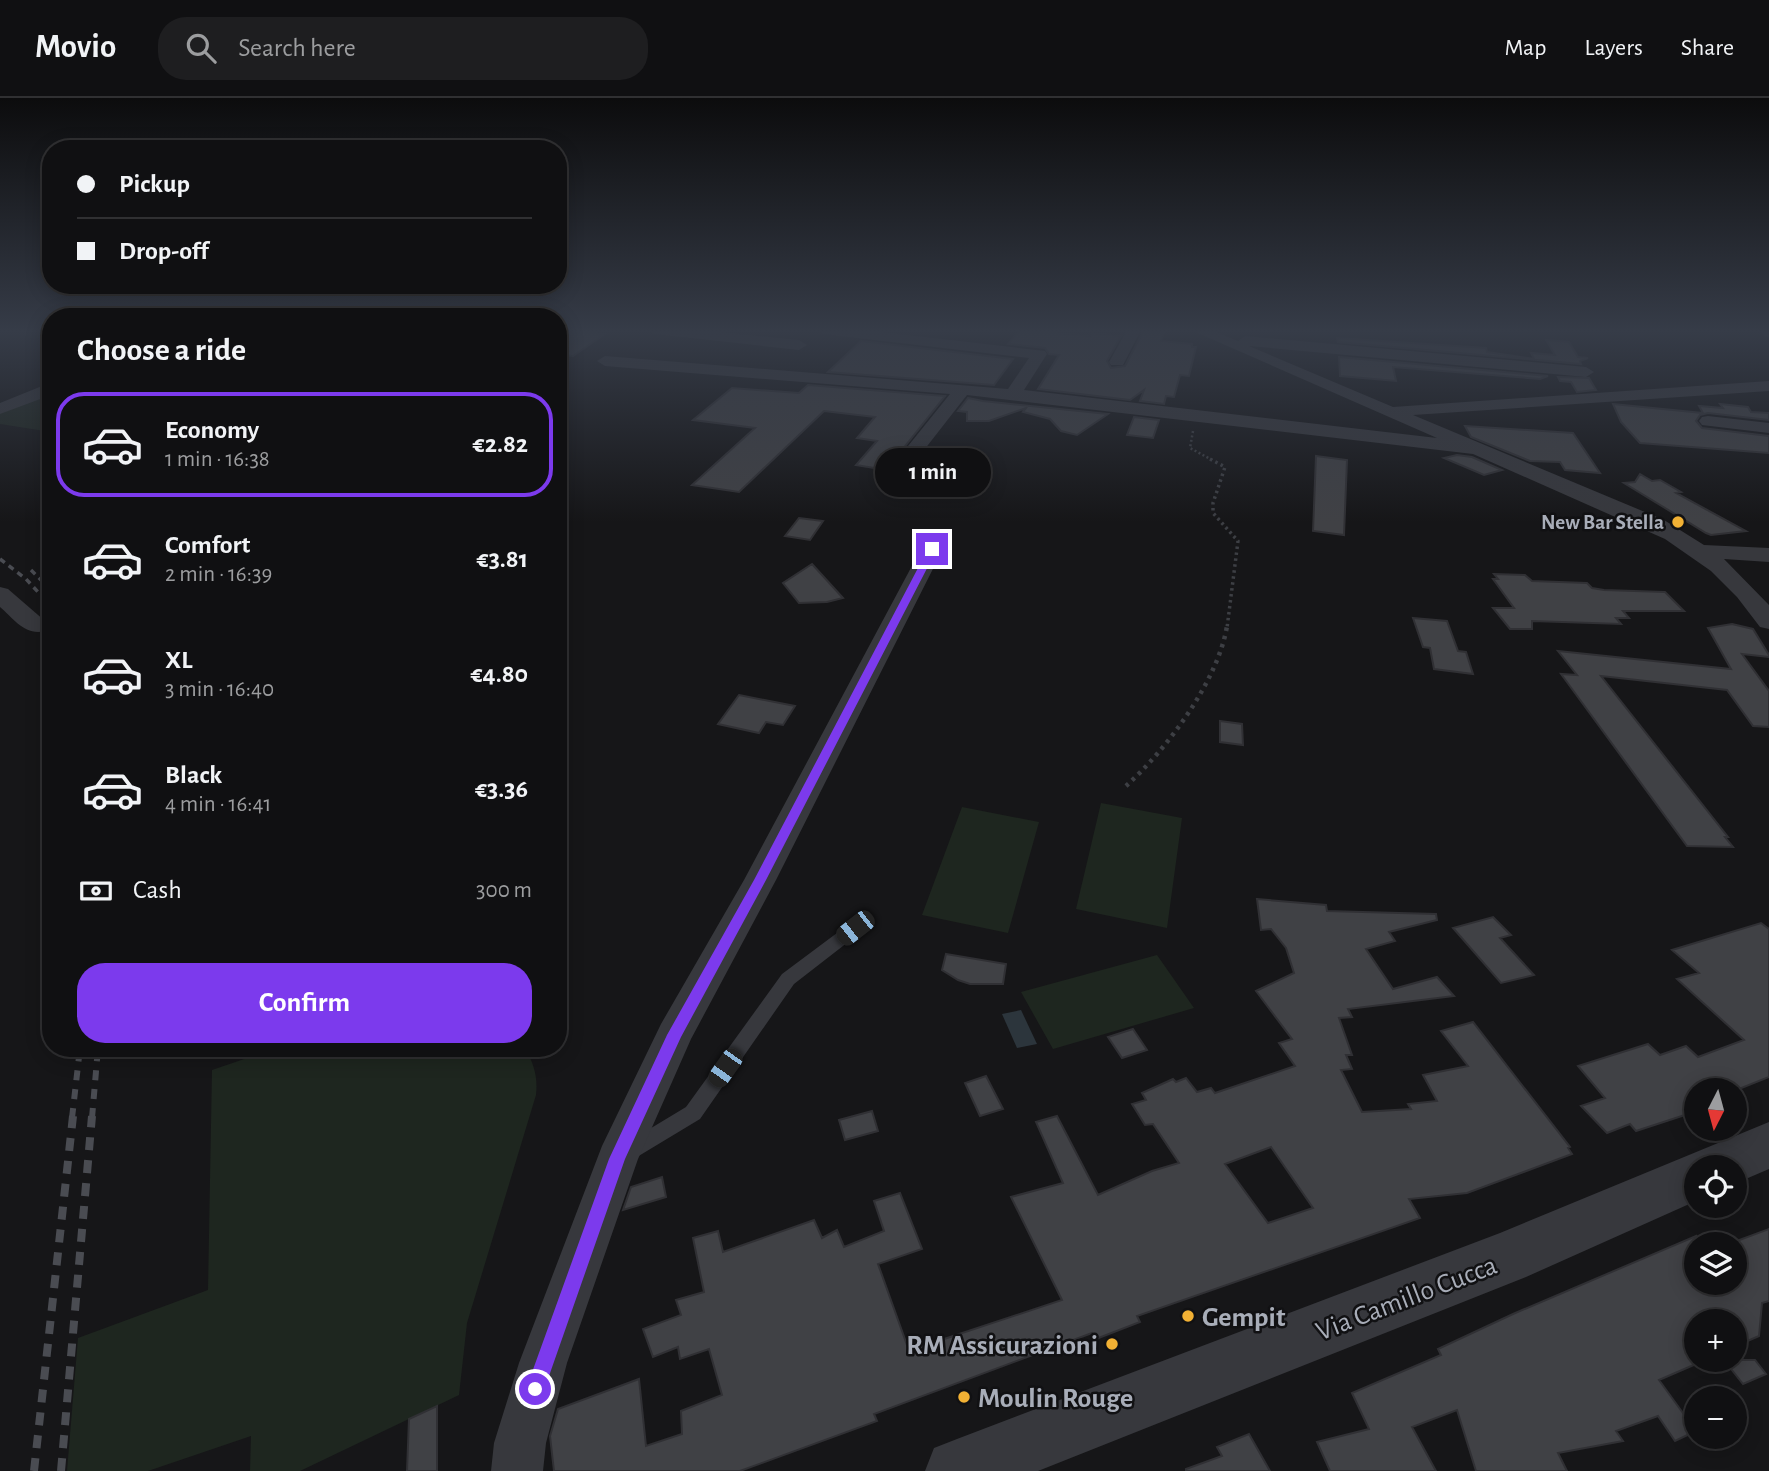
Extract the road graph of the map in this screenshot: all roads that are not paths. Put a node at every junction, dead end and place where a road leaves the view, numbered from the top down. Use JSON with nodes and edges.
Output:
{"nodes":[{"id":1,"x":38,"y":394,"type":"edge"},
{"id":2,"x":959,"y":394,"type":"edge"},
{"id":3,"x":1013,"y":394,"type":"edge"},
{"id":4,"x":1351,"y":394,"type":"edge"},
{"id":5,"x":1647,"y":394,"type":"edge"},
{"id":6,"x":0,"y":409,"type":"edge"},
{"id":7,"x":1391,"y":411,"type":"junction"},
{"id":8,"x":1708,"y":421,"type":"dead end"},
{"id":9,"x":1769,"y":428,"type":"edge"},
{"id":10,"x":1480,"y":449,"type":"junction"},
{"id":11,"x":889,"y":482,"type":"dead end"},
{"id":12,"x":932,"y":549,"type":"dead end"},
{"id":13,"x":1700,"y":551,"type":"junction"},
{"id":14,"x":1769,"y":555,"type":"edge"},
{"id":15,"x":0,"y":594,"type":"edge"},
{"id":16,"x":1769,"y":621,"type":"edge"},
{"id":17,"x":36,"y":626,"type":"dead end"},
{"id":18,"x":855,"y":928,"type":"dead end"},
{"id":19,"x":1769,"y":1145,"type":"edge"},
{"id":20,"x":1745,"y":1155,"type":"edge"},
{"id":21,"x":617,"y":1159,"type":"junction"},
{"id":22,"x":1684,"y":1181,"type":"edge"},
{"id":23,"x":517,"y":1471,"type":"edge"},
{"id":24,"x":957,"y":1471,"type":"edge"}],
"edges":[{"from":1,"to":6,"type":"street"},
{"from":2,"to":11,"type":"street"},
{"from":3,"to":10,"type":"street"},
{"from":4,"to":7,"type":"street"},
{"from":5,"to":7,"type":"street"},
{"from":7,"to":10,"type":"street"},
{"from":8,"to":9,"type":"street"},
{"from":10,"to":13,"type":"street"},
{"from":12,"to":21,"type":"street"},
{"from":13,"to":14,"type":"street"},
{"from":13,"to":16,"type":"street"},
{"from":15,"to":17,"type":"street"},
{"from":18,"to":21,"type":"lane"},
{"from":19,"to":20,"type":"street"},
{"from":21,"to":23,"type":"street"},
{"from":22,"to":24,"type":"street","name":"Via Camillo Cucca"}]}
